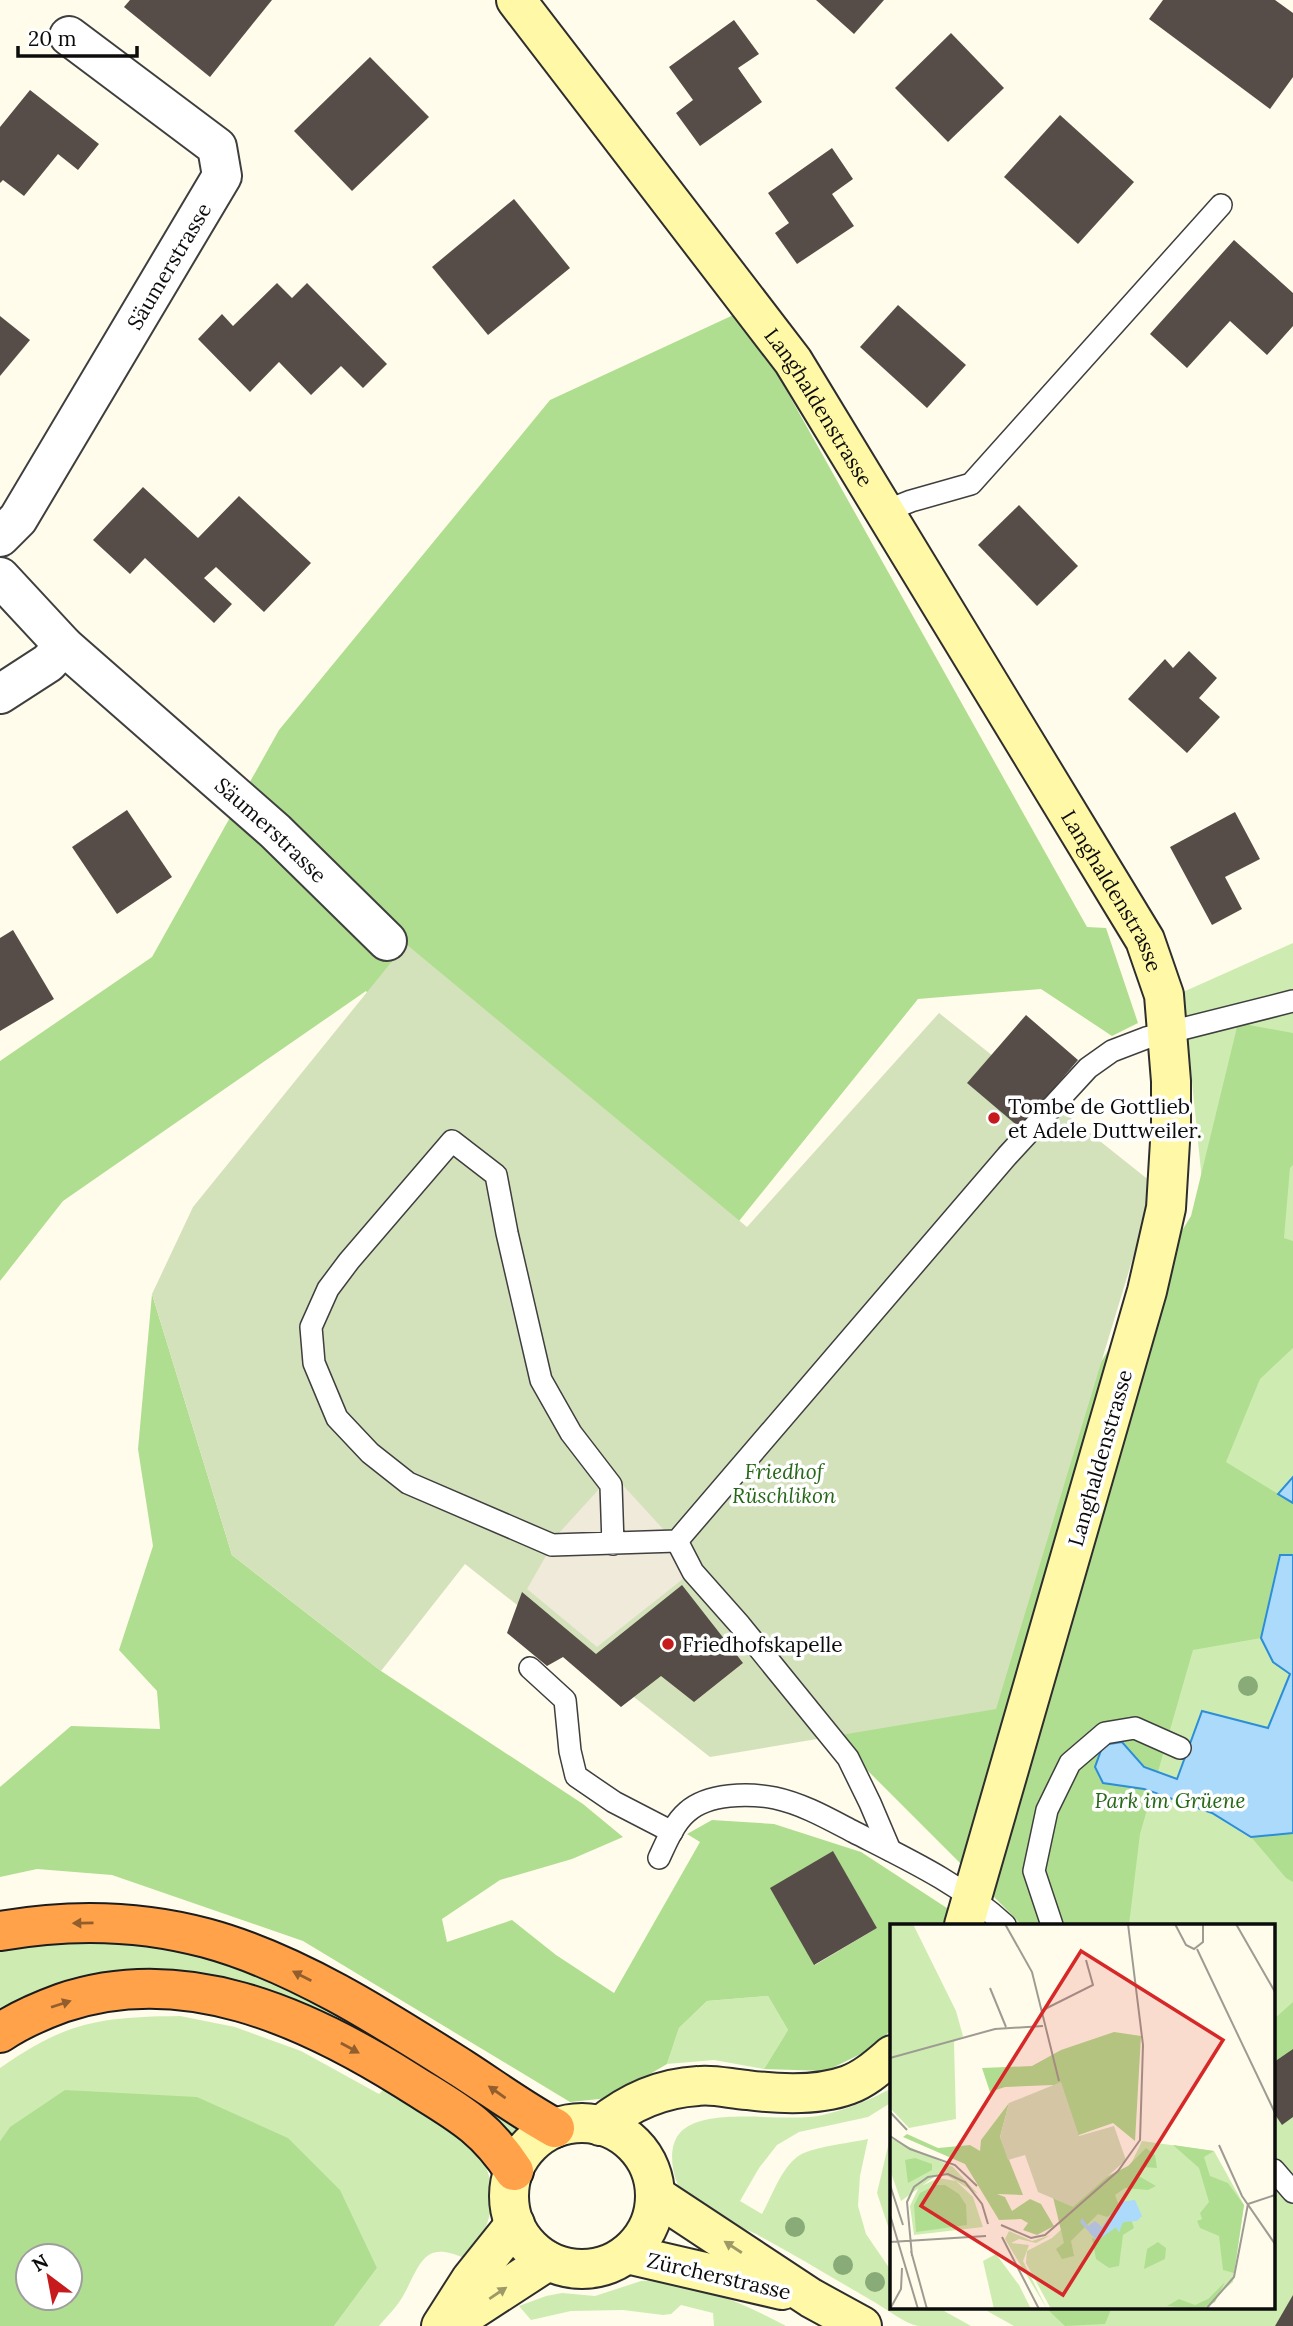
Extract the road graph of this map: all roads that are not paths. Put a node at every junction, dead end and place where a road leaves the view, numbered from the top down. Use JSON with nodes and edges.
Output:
{"nodes":[{"id":1,"x":516,"y":0,"type":"edge"},
{"id":2,"x":69,"y":36,"type":"dead end"},
{"id":3,"x":1221,"y":205,"type":"dead end"},
{"id":4,"x":886,"y":511,"type":"junction"},
{"id":5,"x":0,"y":537,"type":"edge"},
{"id":6,"x":0,"y":577,"type":"edge"},
{"id":7,"x":64,"y":646,"type":"junction"},
{"id":8,"x":0,"y":694,"type":"edge"},
{"id":9,"x":387,"y":941,"type":"dead end"},
{"id":10,"x":1293,"y":1002,"type":"edge"},
{"id":11,"x":1168,"y":1031,"type":"junction"},
{"id":12,"x":677,"y":1541,"type":"junction"},
{"id":13,"x":612,"y":1544,"type":"junction"},
{"id":14,"x":530,"y":1668,"type":"dead end"},
{"id":15,"x":1180,"y":1748,"type":"dead end"},
{"id":16,"x":672,"y":1832,"type":"junction"},
{"id":17,"x":890,"y":1850,"type":"junction"},
{"id":18,"x":659,"y":1857,"type":"dead end"},
{"id":19,"x":969,"y":1911,"type":"edge"},
{"id":20,"x":1002,"y":1924,"type":"edge"},
{"id":21,"x":1052,"y":1924,"type":"edge"},
{"id":22,"x":0,"y":1931,"type":"edge"},
{"id":23,"x":0,"y":2033,"type":"edge"},
{"id":24,"x":890,"y":2057,"type":"edge"},
{"id":25,"x":681,"y":2089,"type":"junction"},
{"id":26,"x":600,"y":2126,"type":"junction"},
{"id":27,"x":555,"y":2128,"type":"junction"},
{"id":28,"x":644,"y":2156,"type":"junction"},
{"id":29,"x":514,"y":2171,"type":"junction"},
{"id":30,"x":1276,"y":2172,"type":"edge"},
{"id":31,"x":1293,"y":2192,"type":"edge"},
{"id":32,"x":655,"y":2195,"type":"junction"},
{"id":33,"x":515,"y":2224,"type":"junction"},
{"id":34,"x":627,"y":2255,"type":"junction"},
{"id":35,"x":548,"y":2261,"type":"junction"},
{"id":36,"x":811,"y":2298,"type":"junction"},
{"id":37,"x":440,"y":2326,"type":"edge"},
{"id":38,"x":448,"y":2326,"type":"edge"},
{"id":39,"x":862,"y":2326,"type":"edge"}],
"edges":[{"from":1,"to":4,"type":"street","name":"Langhaldenstrasse"},
{"from":2,"to":5,"type":"street","name":"Säumerstrasse"},
{"from":3,"to":4,"type":"lane"},
{"from":4,"to":11,"type":"street","name":"Langhaldenstrasse"},
{"from":6,"to":7,"type":"street","name":"Säumerstrasse"},
{"from":7,"to":8,"type":"street"},
{"from":7,"to":9,"type":"street","name":"Säumerstrasse"},
{"from":10,"to":11,"type":"lane"},
{"from":11,"to":12,"type":"lane"},
{"from":11,"to":19,"type":"street","name":"Langhaldenstrasse"},
{"from":12,"to":13,"type":"lane"},
{"from":12,"to":17,"type":"lane"},
{"from":13,"to":13,"type":"lane"},
{"from":14,"to":16,"type":"lane"},
{"from":15,"to":21,"type":"lane"},
{"from":16,"to":17,"type":"lane"},
{"from":16,"to":18,"type":"lane"},
{"from":17,"to":19,"type":"lane"},
{"from":19,"to":20,"type":"lane"},
{"from":27,"to":22,"type":"highway","one_way":true},
{"from":23,"to":29,"type":"highway","one_way":true},
{"from":24,"to":25,"type":"street"},
{"from":25,"to":26,"type":"street"},
{"from":25,"to":28,"type":"street"},
{"from":26,"to":27,"type":"street"},
{"from":26,"to":28,"type":"street"},
{"from":27,"to":29,"type":"street"},
{"from":28,"to":32,"type":"street"},
{"from":29,"to":33,"type":"street"},
{"from":30,"to":31,"type":"lane"},
{"from":32,"to":34,"type":"street"},
{"from":36,"to":32,"type":"street","name":"Zürcherstrasse","one_way":true},
{"from":33,"to":35,"type":"street"},
{"from":33,"to":37,"type":"street"},
{"from":34,"to":35,"type":"street"},
{"from":34,"to":36,"type":"street","name":"Zürcherstrasse"},
{"from":38,"to":35,"type":"street","one_way":true},
{"from":36,"to":39,"type":"street","name":"Zürcherstrasse"}]}
